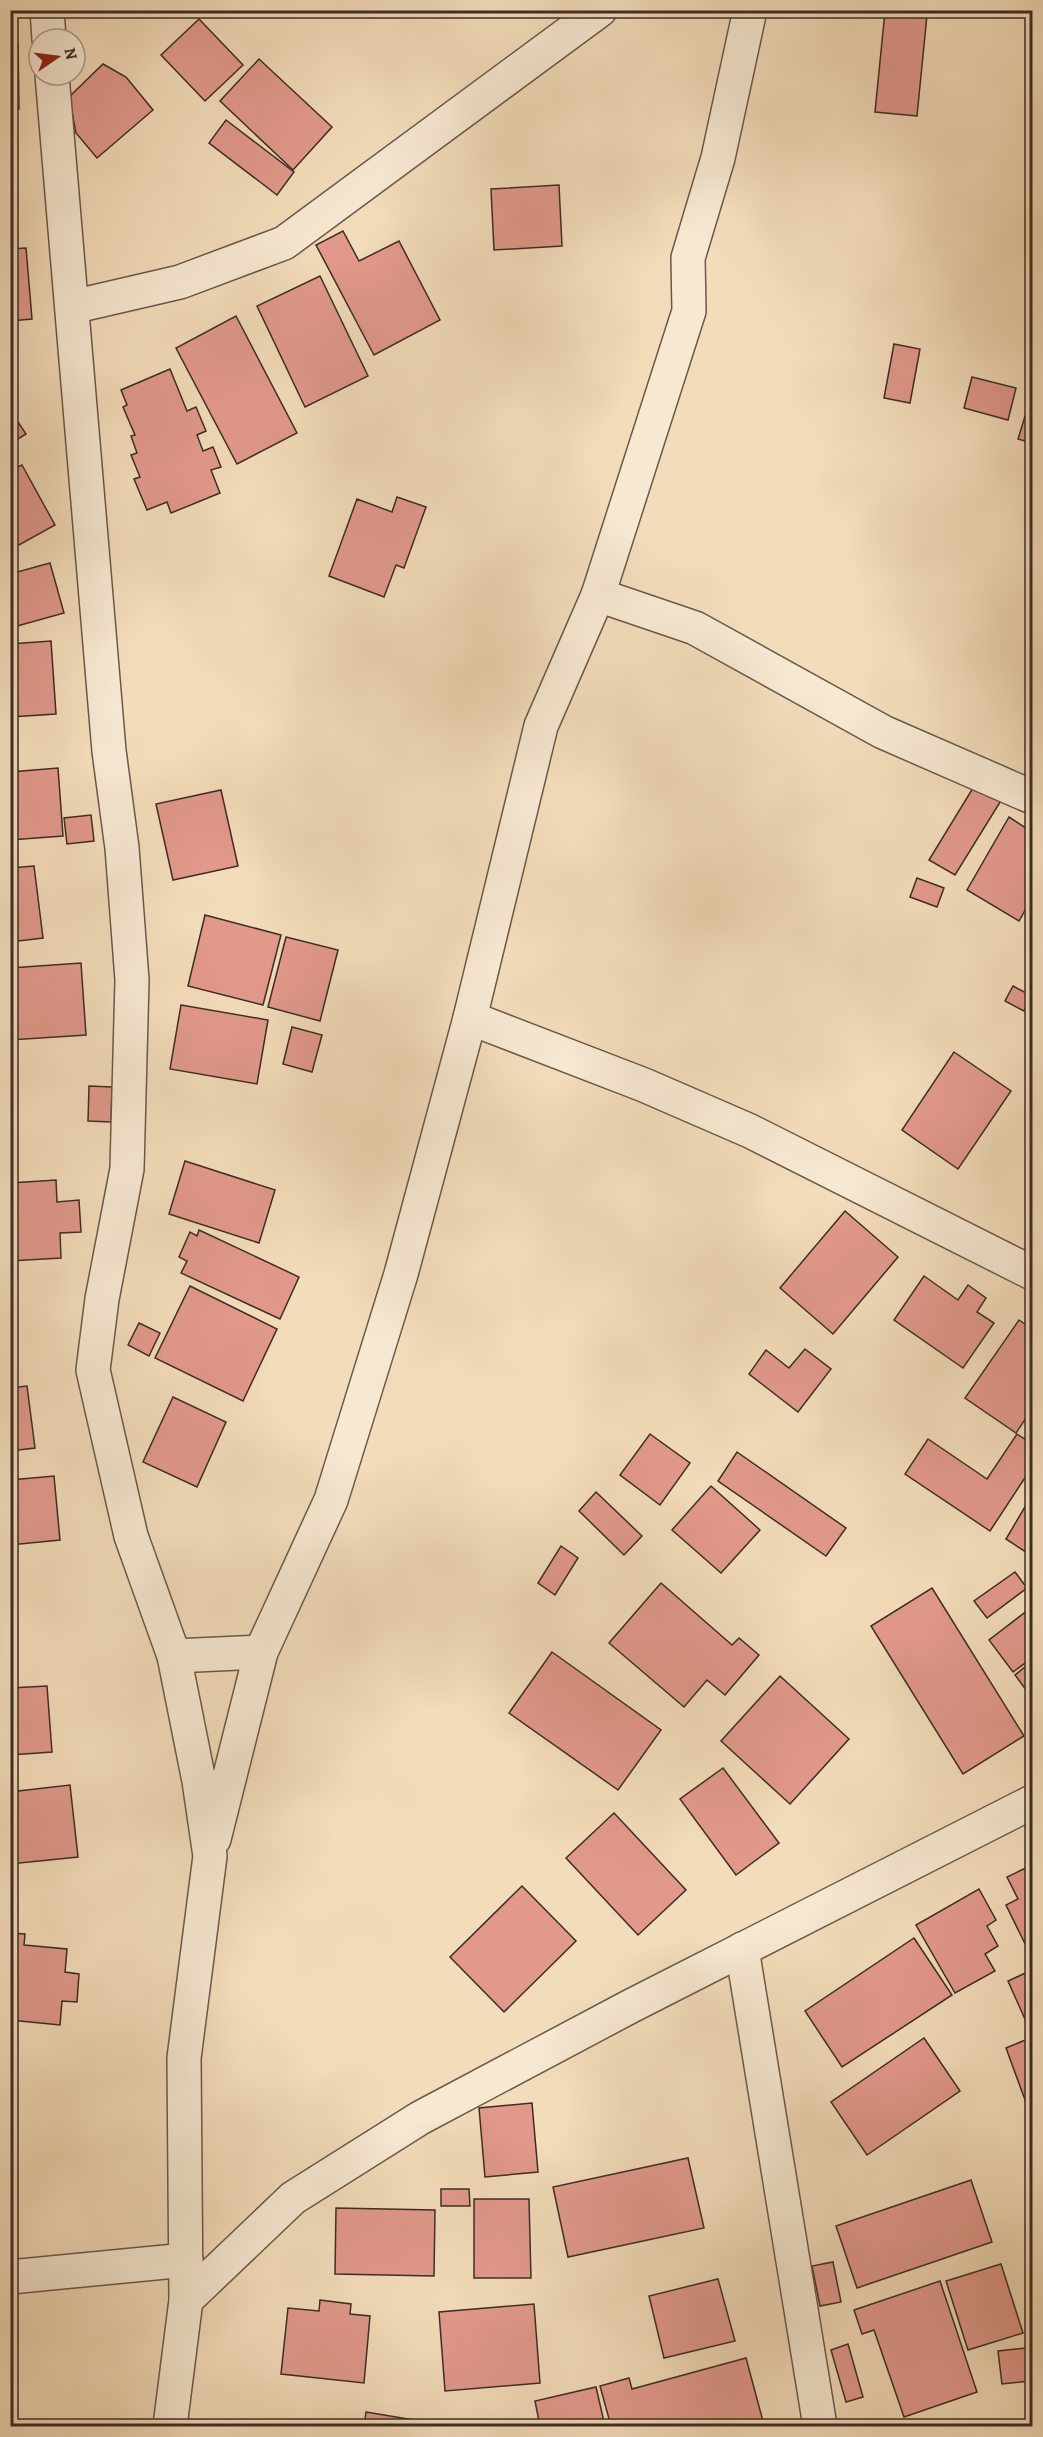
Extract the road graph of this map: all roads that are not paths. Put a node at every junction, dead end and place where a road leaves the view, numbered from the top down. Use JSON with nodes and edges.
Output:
{"nodes":[{"id":1,"x":47,"y":10,"type":"edge"},
{"id":2,"x":600,"y":10,"type":"edge"},
{"id":3,"x":750,"y":10,"type":"edge"},
{"id":4,"x":48,"y":27,"type":"edge"},
{"id":5,"x":53,"y":87,"type":"edge"},
{"id":6,"x":72,"y":307,"type":"junction"},
{"id":7,"x":598,"y":595,"type":"junction"},
{"id":8,"x":1032,"y":797,"type":"edge"},
{"id":9,"x":470,"y":1018,"type":"junction"},
{"id":10,"x":1032,"y":1273,"type":"edge"},
{"id":11,"x":261,"y":1652,"type":"junction"},
{"id":12,"x":174,"y":1656,"type":"junction"},
{"id":13,"x":1032,"y":1802,"type":"edge"},
{"id":14,"x":210,"y":1856,"type":"junction"},
{"id":15,"x":742,"y":1949,"type":"junction"},
{"id":16,"x":186,"y":2260,"type":"junction"},
{"id":17,"x":10,"y":2277,"type":"edge"},
{"id":18,"x":186,"y":2300,"type":"junction"},
{"id":19,"x":170,"y":2427,"type":"edge"},
{"id":20,"x":820,"y":2427,"type":"edge"}],
"edges":[{"from":1,"to":4,"type":"street"},
{"from":2,"to":6,"type":"street"},
{"from":3,"to":7,"type":"street"},
{"from":5,"to":6,"type":"street"},
{"from":6,"to":12,"type":"street"},
{"from":7,"to":8,"type":"street"},
{"from":7,"to":9,"type":"street"},
{"from":9,"to":10,"type":"street"},
{"from":9,"to":11,"type":"street"},
{"from":11,"to":12,"type":"street"},
{"from":11,"to":14,"type":"street"},
{"from":12,"to":14,"type":"street"},
{"from":13,"to":15,"type":"street"},
{"from":14,"to":16,"type":"street"},
{"from":15,"to":18,"type":"street"},
{"from":15,"to":20,"type":"street"},
{"from":16,"to":17,"type":"street"},
{"from":16,"to":18,"type":"street"},
{"from":18,"to":19,"type":"street"}]}
